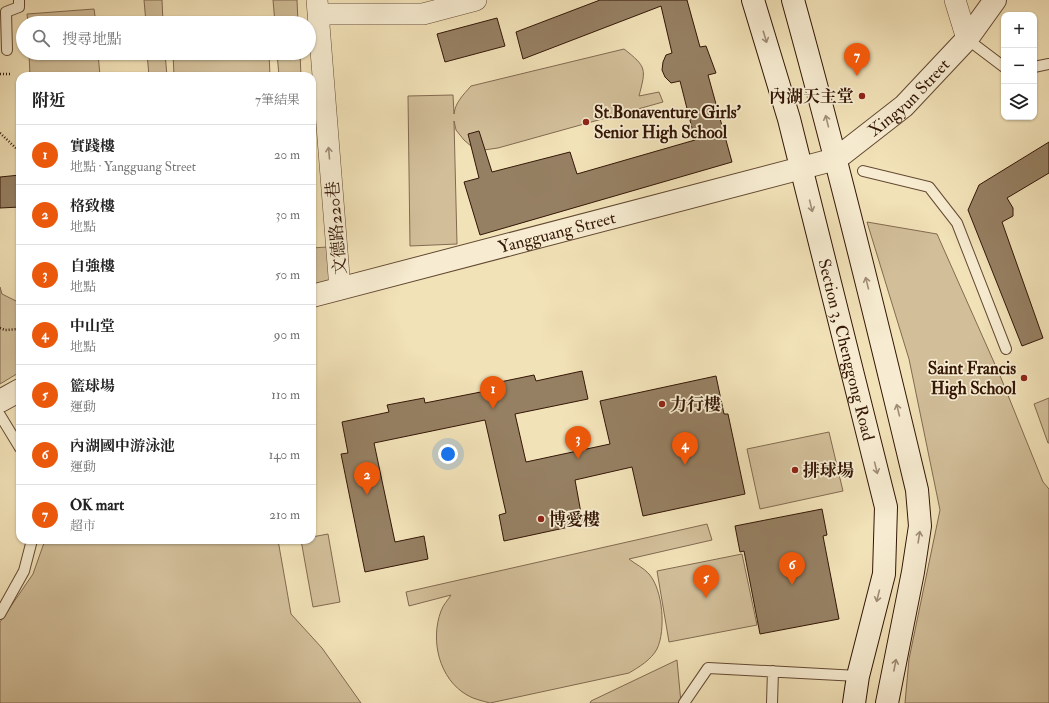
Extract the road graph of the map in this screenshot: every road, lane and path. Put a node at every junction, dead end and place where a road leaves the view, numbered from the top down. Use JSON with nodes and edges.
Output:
{"nodes":[{"id":1,"x":19,"y":0,"type":"edge"},
{"id":2,"x":476,"y":0,"type":"edge"},
{"id":3,"x":753,"y":0,"type":"edge"},
{"id":4,"x":793,"y":0,"type":"edge"},
{"id":5,"x":955,"y":0,"type":"edge"},
{"id":6,"x":995,"y":0,"type":"edge"},
{"id":7,"x":318,"y":7,"type":"edge"},
{"id":8,"x":967,"y":39,"type":"junction"},
{"id":9,"x":7,"y":50,"type":"dead end"},
{"id":10,"x":1049,"y":64,"type":"edge"},
{"id":11,"x":1001,"y":65,"type":"edge"},
{"id":12,"x":1037,"y":66,"type":"edge"},
{"id":13,"x":0,"y":74,"type":"edge"},
{"id":14,"x":11,"y":74,"type":"dead end"},
{"id":15,"x":0,"y":134,"type":"edge"},
{"id":16,"x":16,"y":148,"type":"edge"},
{"id":17,"x":836,"y":159,"type":"junction"},
{"id":18,"x":802,"y":168,"type":"junction"},
{"id":19,"x":863,"y":171,"type":"dead end"},
{"id":20,"x":340,"y":289,"type":"junction"},
{"id":21,"x":316,"y":295,"type":"edge"},
{"id":22,"x":0,"y":328,"type":"edge"},
{"id":23,"x":16,"y":329,"type":"edge"},
{"id":24,"x":1006,"y":349,"type":"dead end"},
{"id":25,"x":16,"y":392,"type":"edge"},
{"id":26,"x":0,"y":401,"type":"edge"},
{"id":27,"x":0,"y":415,"type":"edge"},
{"id":28,"x":16,"y":441,"type":"edge"},
{"id":29,"x":31,"y":544,"type":"edge"},
{"id":30,"x":0,"y":614,"type":"edge"},
{"id":31,"x":772,"y":671,"type":"junction"},
{"id":32,"x":858,"y":676,"type":"junction"},
{"id":33,"x":684,"y":703,"type":"edge"},
{"id":34,"x":772,"y":703,"type":"edge"},
{"id":35,"x":854,"y":703,"type":"edge"},
{"id":36,"x":887,"y":703,"type":"edge"}],
"edges":[{"from":1,"to":9,"type":"lane"},
{"from":2,"to":7,"type":"street"},
{"from":3,"to":18,"type":"main road","name":"Section 3, Chenggong Road","one_way":true},
{"from":17,"to":4,"type":"main road","name":"Section 3, Chenggong Road","one_way":true},
{"from":5,"to":8,"type":"street"},
{"from":6,"to":8,"type":"main road","name":"Xingyun Street"},
{"from":20,"to":7,"type":"street","name":"文德路220巷","one_way":true},
{"from":8,"to":11,"type":"lane"},
{"from":8,"to":17,"type":"main road","name":"Xingyun Street"},
{"from":10,"to":12,"type":"lane"},
{"from":13,"to":14,"type":"path"},
{"from":15,"to":16,"type":"path"},
{"from":17,"to":18,"type":"main road","name":"Xingyun Street"},
{"from":36,"to":17,"type":"main road","name":"Section 3, Chenggong Road","one_way":true},
{"from":18,"to":20,"type":"main road","name":"Yangguang Street"},
{"from":18,"to":32,"type":"main road","name":"Section 3, Chenggong Road","one_way":true},
{"from":19,"to":24,"type":"lane"},
{"from":20,"to":21,"type":"main road","name":"Yangguang Street"},
{"from":22,"to":23,"type":"path"},
{"from":25,"to":26,"type":"main road"},
{"from":27,"to":28,"type":"lane"},
{"from":29,"to":30,"type":"lane"},
{"from":31,"to":32,"type":"lane"},
{"from":31,"to":33,"type":"lane"},
{"from":31,"to":34,"type":"lane"},
{"from":32,"to":35,"type":"main road","name":"Section 3, Chenggong Road"}]}
